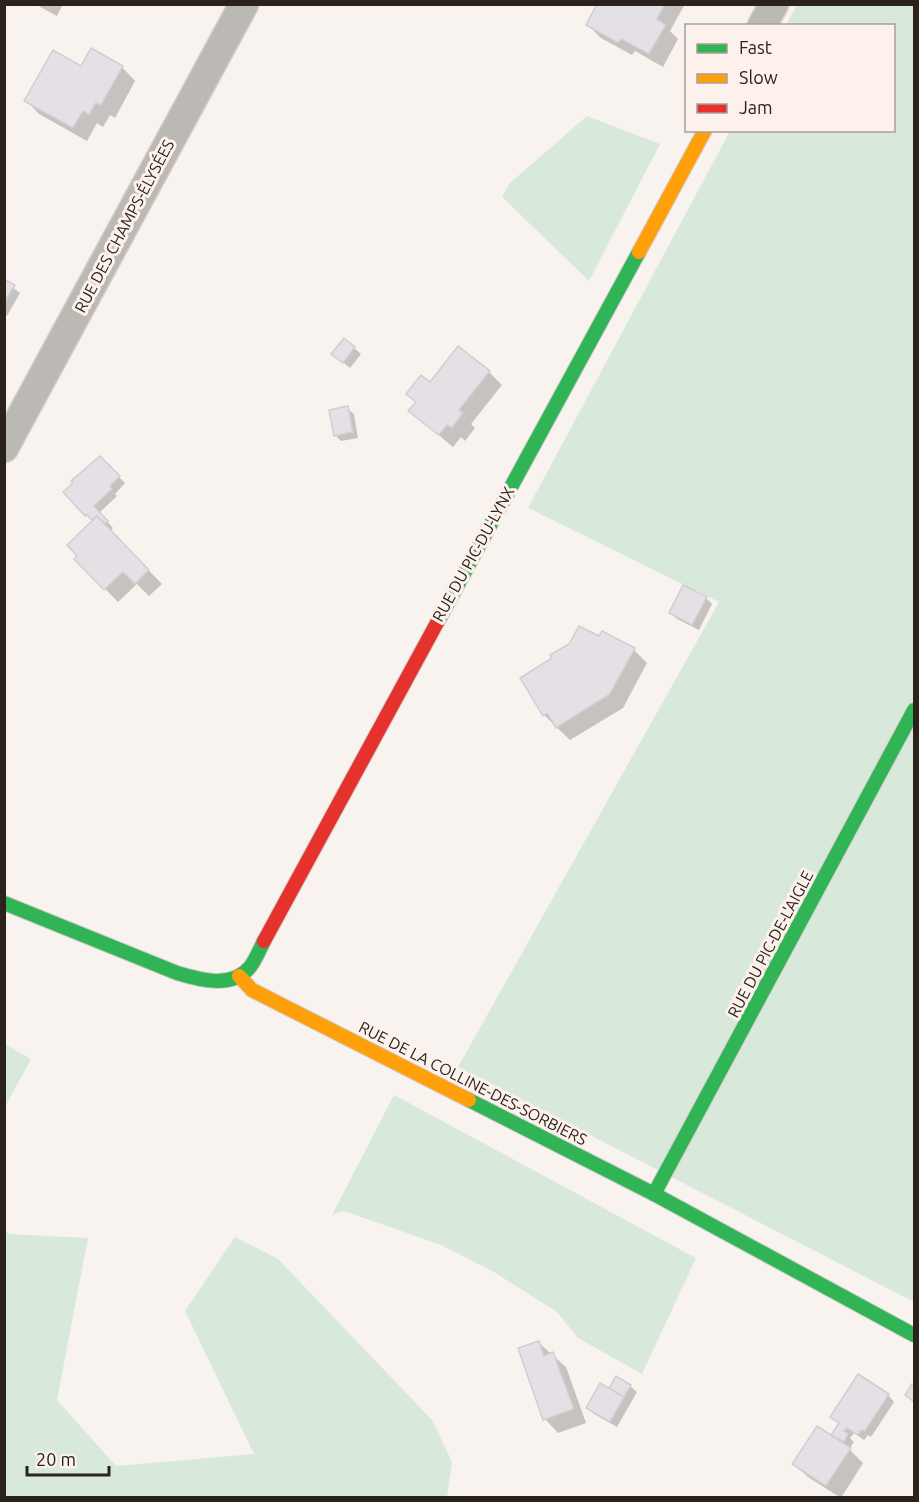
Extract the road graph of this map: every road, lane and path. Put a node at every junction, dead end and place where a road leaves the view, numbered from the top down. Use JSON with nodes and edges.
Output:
{"nodes":[{"id":1,"x":244,"y":4,"type":"edge"},
{"id":2,"x":774,"y":4,"type":"edge"},
{"id":3,"x":763,"y":24,"type":"edge"},
{"id":4,"x":704,"y":132,"type":"edge"},
{"id":5,"x":4,"y":448,"type":"edge"},
{"id":6,"x":915,"y":710,"type":"edge"},
{"id":7,"x":4,"y":903,"type":"edge"},
{"id":8,"x":239,"y":976,"type":"junction"},
{"id":9,"x":654,"y":1194,"type":"junction"},
{"id":10,"x":915,"y":1335,"type":"edge"}],
"edges":[{"from":1,"to":5,"type":"street","name":"RUE DES CHAMPS-ÉLYSÉES"},
{"from":2,"to":3,"type":"street"},
{"from":4,"to":8,"type":"street","name":"RUE DU PIC-DU-LYNX"},
{"from":6,"to":9,"type":"street","name":"RUE DU PIC-DE-L'AIGLE"},
{"from":7,"to":8,"type":"street"},
{"from":8,"to":9,"type":"street","name":"RUE DE LA COLLINE-DES-SORBIERS"},
{"from":9,"to":10,"type":"street","name":"RUE DE LA COLLINE-DES-SORBIERS"}]}
